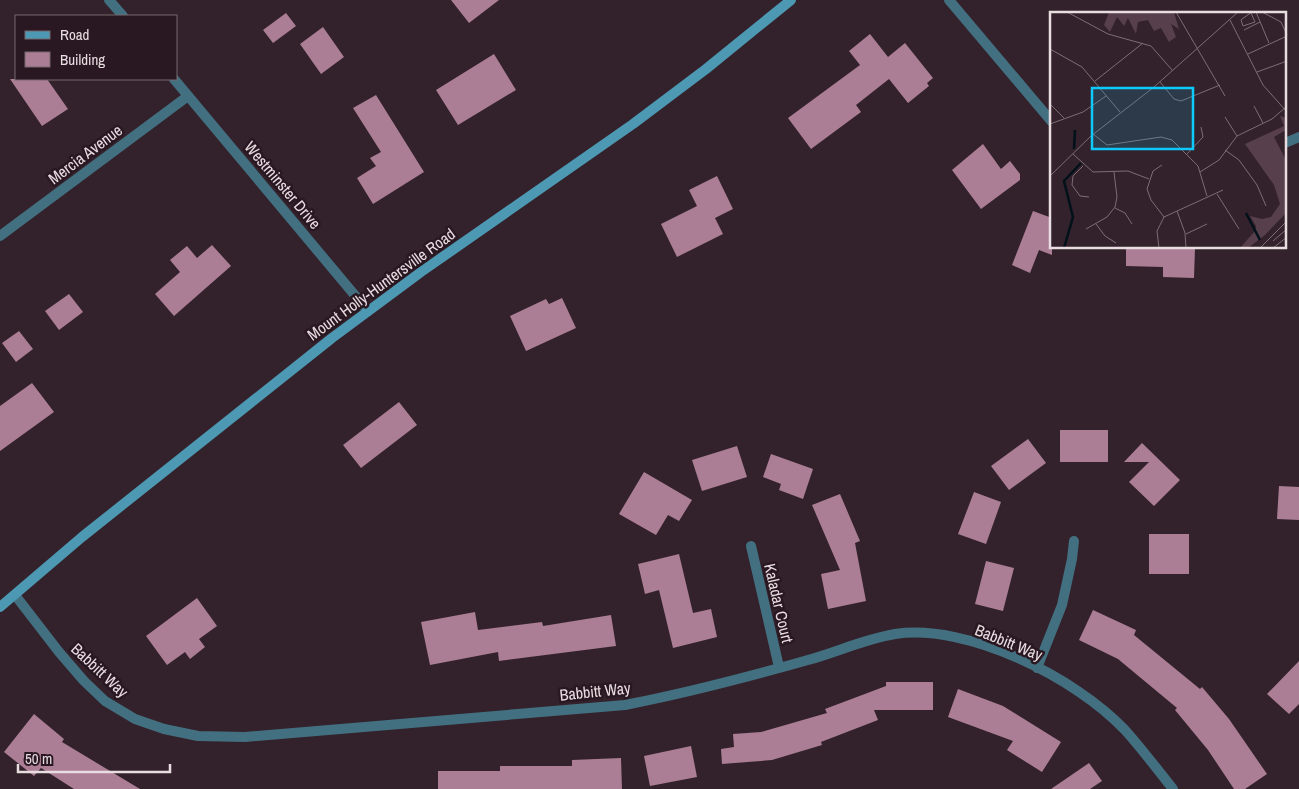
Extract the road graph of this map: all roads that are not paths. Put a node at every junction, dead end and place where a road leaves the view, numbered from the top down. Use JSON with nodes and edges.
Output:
{"nodes":[{"id":1,"x":109,"y":0,"type":"edge"},
{"id":2,"x":791,"y":0,"type":"edge"},
{"id":3,"x":949,"y":0,"type":"edge"},
{"id":4,"x":121,"y":15,"type":"edge"},
{"id":5,"x":175,"y":80,"type":"edge"},
{"id":6,"x":188,"y":96,"type":"junction"},
{"id":7,"x":1050,"y":120,"type":"edge"},
{"id":8,"x":1299,"y":137,"type":"edge"},
{"id":9,"x":1286,"y":142,"type":"edge"},
{"id":10,"x":0,"y":236,"type":"edge"},
{"id":11,"x":368,"y":311,"type":"junction"},
{"id":12,"x":1074,"y":540,"type":"dead end"},
{"id":13,"x":750,"y":546,"type":"dead end"},
{"id":14,"x":15,"y":594,"type":"junction"},
{"id":15,"x":0,"y":607,"type":"edge"},
{"id":16,"x":779,"y":667,"type":"junction"},
{"id":17,"x":1037,"y":668,"type":"junction"},
{"id":18,"x":1172,"y":789,"type":"edge"}],
"edges":[{"from":1,"to":4,"type":"street"},
{"from":2,"to":11,"type":"main road","name":"Mount Holly-Huntersville Road"},
{"from":3,"to":7,"type":"street"},
{"from":5,"to":6,"type":"street","name":"Westminster Drive"},
{"from":6,"to":10,"type":"street","name":"Mercia Avenue"},
{"from":6,"to":11,"type":"street","name":"Westminster Drive"},
{"from":8,"to":9,"type":"street"},
{"from":11,"to":14,"type":"main road","name":"Mount Holly-Huntersville Road"},
{"from":12,"to":17,"type":"street"},
{"from":13,"to":16,"type":"street","name":"Kaladar Court"},
{"from":14,"to":15,"type":"main road","name":"Mount Holly-Huntersville Road"},
{"from":14,"to":16,"type":"street","name":"Babbitt Way"},
{"from":16,"to":17,"type":"street","name":"Babbitt Way"},
{"from":17,"to":18,"type":"street","name":"Babbitt Way"}]}
